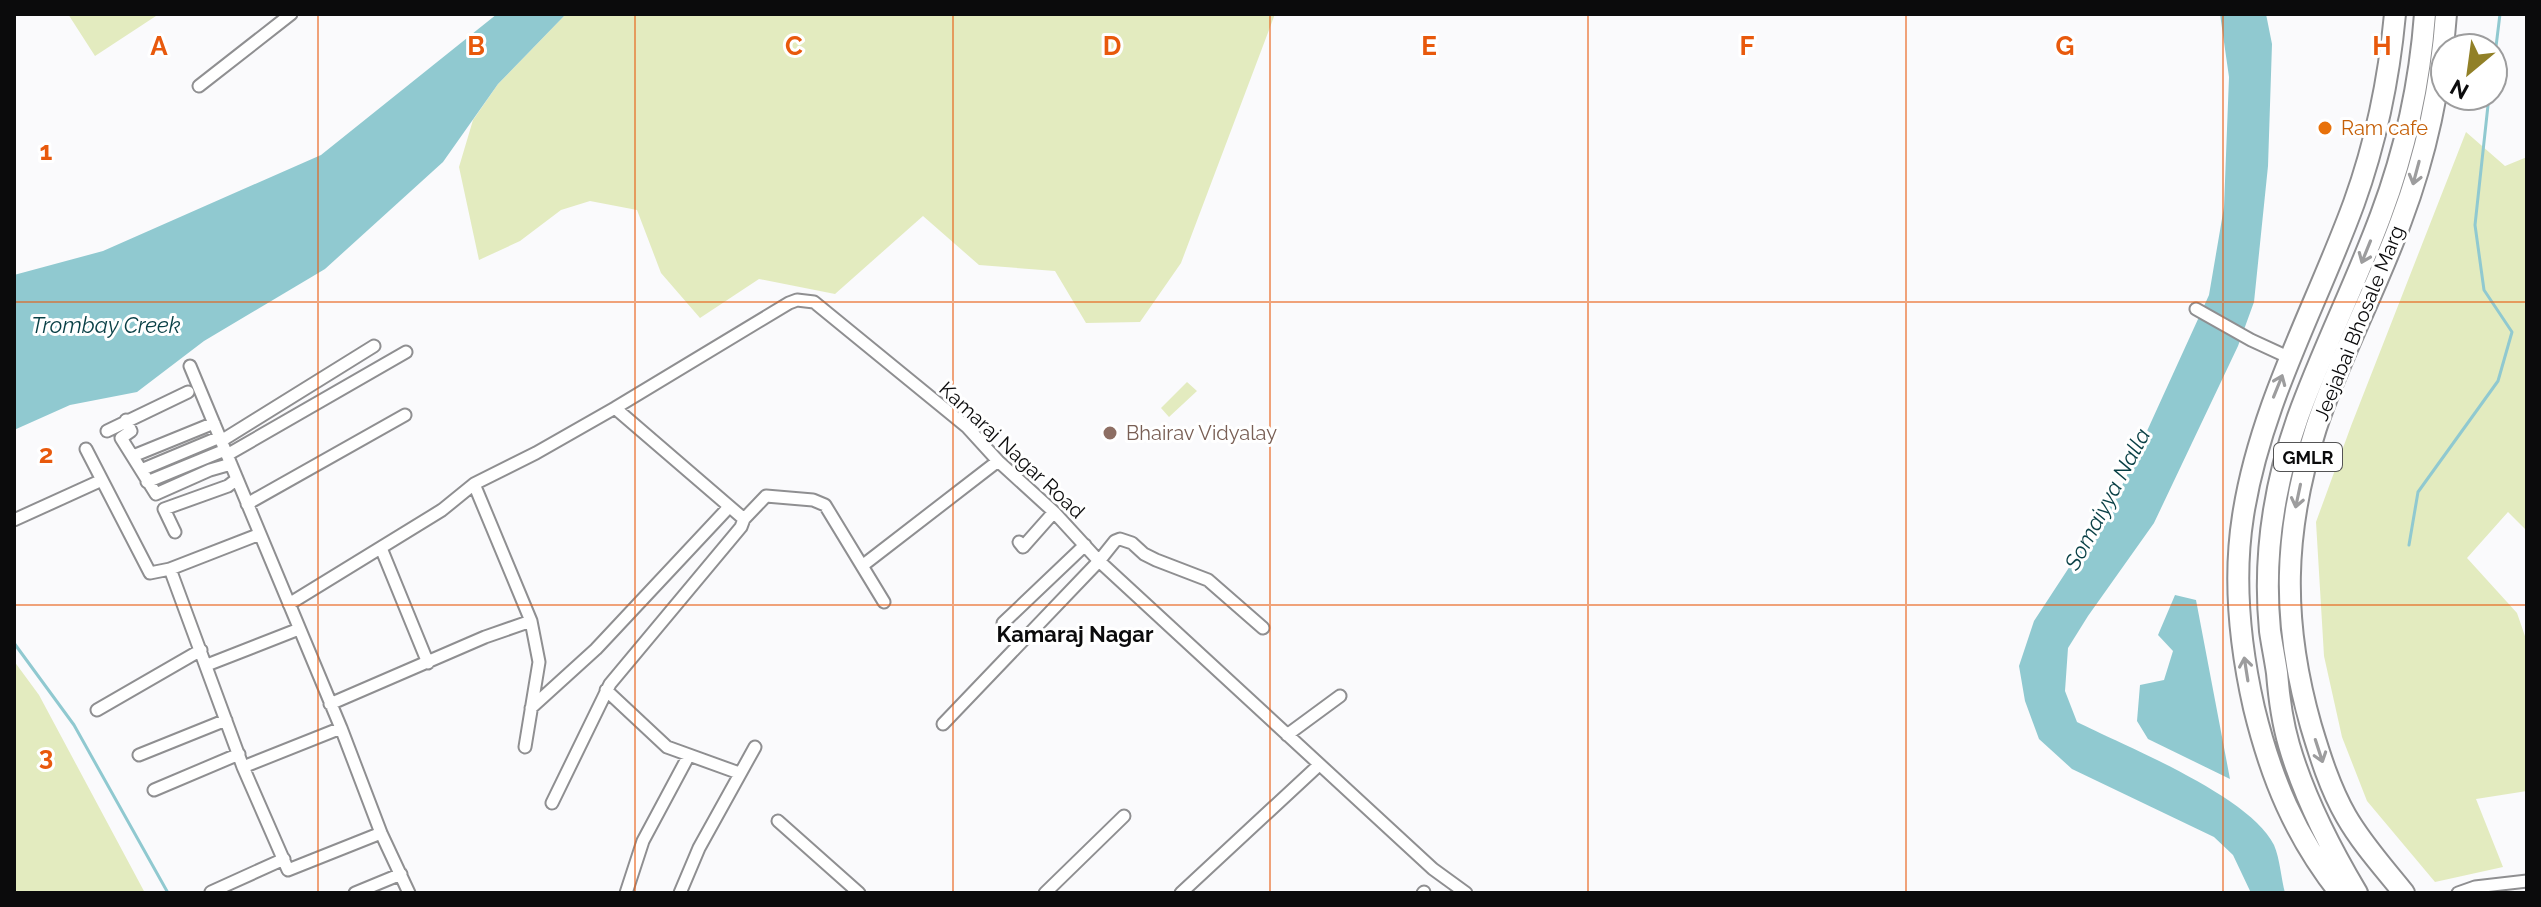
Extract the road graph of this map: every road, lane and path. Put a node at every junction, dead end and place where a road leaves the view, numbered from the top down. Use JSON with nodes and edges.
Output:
{"nodes":[{"id":1,"x":291,"y":14,"type":"edge"},
{"id":2,"x":2395,"y":14,"type":"edge"},
{"id":3,"x":2425,"y":14,"type":"edge"},
{"id":4,"x":2446,"y":14,"type":"edge"},
{"id":5,"x":199,"y":86,"type":"dead end"},
{"id":6,"x":2198,"y":310,"type":"dead end"},
{"id":7,"x":374,"y":346,"type":"dead end"},
{"id":8,"x":406,"y":352,"type":"dead end"},
{"id":9,"x":2290,"y":358,"type":"junction"},
{"id":10,"x":190,"y":366,"type":"dead end"},
{"id":11,"x":188,"y":392,"type":"dead end"},
{"id":12,"x":615,"y":408,"type":"junction"},
{"id":13,"x":405,"y":415,"type":"dead end"},
{"id":14,"x":126,"y":420,"type":"junction"},
{"id":15,"x":214,"y":423,"type":"junction"},
{"id":16,"x":107,"y":431,"type":"dead end"},
{"id":17,"x":86,"y":449,"type":"dead end"},
{"id":18,"x":225,"y":449,"type":"junction"},
{"id":19,"x":133,"y":456,"type":"junction"},
{"id":20,"x":998,"y":461,"type":"junction"},
{"id":21,"x":144,"y":476,"type":"junction"},
{"id":22,"x":237,"y":479,"type":"junction"},
{"id":23,"x":102,"y":480,"type":"junction"},
{"id":24,"x":474,"y":484,"type":"junction"},
{"id":25,"x":247,"y":504,"type":"junction"},
{"id":26,"x":729,"y":507,"type":"junction"},
{"id":27,"x":1054,"y":512,"type":"junction"},
{"id":28,"x":744,"y":519,"type":"junction"},
{"id":29,"x":14,"y":520,"type":"edge"},
{"id":30,"x":175,"y":532,"type":"dead end"},
{"id":31,"x":260,"y":534,"type":"junction"},
{"id":32,"x":1019,"y":542,"type":"dead end"},
{"id":33,"x":1085,"y":545,"type":"junction"},
{"id":34,"x":381,"y":548,"type":"junction"},
{"id":35,"x":1099,"y":561,"type":"junction"},
{"id":36,"x":862,"y":566,"type":"junction"},
{"id":37,"x":170,"y":569,"type":"junction"},
{"id":38,"x":884,"y":602,"type":"dead end"},
{"id":39,"x":289,"y":604,"type":"junction"},
{"id":40,"x":531,"y":621,"type":"junction"},
{"id":41,"x":1003,"y":623,"type":"dead end"},
{"id":42,"x":1263,"y":628,"type":"dead end"},
{"id":43,"x":299,"y":629,"type":"junction"},
{"id":44,"x":201,"y":650,"type":"junction"},
{"id":45,"x":428,"y":663,"type":"junction"},
{"id":46,"x":207,"y":665,"type":"junction"},
{"id":47,"x":606,"y":690,"type":"junction"},
{"id":48,"x":1340,"y":696,"type":"dead end"},
{"id":49,"x":330,"y":704,"type":"junction"},
{"id":50,"x":531,"y":708,"type":"junction"},
{"id":51,"x":97,"y":710,"type":"dead end"},
{"id":52,"x":226,"y":720,"type":"junction"},
{"id":53,"x":943,"y":724,"type":"dead end"},
{"id":54,"x":341,"y":728,"type":"junction"},
{"id":55,"x":1287,"y":735,"type":"junction"},
{"id":56,"x":525,"y":747,"type":"dead end"},
{"id":57,"x":755,"y":747,"type":"dead end"},
{"id":58,"x":239,"y":754,"type":"junction"},
{"id":59,"x":139,"y":755,"type":"dead end"},
{"id":60,"x":689,"y":755,"type":"junction"},
{"id":61,"x":1319,"y":765,"type":"junction"},
{"id":62,"x":243,"y":767,"type":"junction"},
{"id":63,"x":739,"y":773,"type":"junction"},
{"id":64,"x":154,"y":790,"type":"dead end"},
{"id":65,"x":552,"y":803,"type":"dead end"},
{"id":66,"x":1124,"y":816,"type":"dead end"},
{"id":67,"x":778,"y":821,"type":"dead end"},
{"id":68,"x":381,"y":833,"type":"junction"},
{"id":69,"x":284,"y":859,"type":"junction"},
{"id":70,"x":401,"y":874,"type":"junction"},
{"id":71,"x":2527,"y":881,"type":"edge"},
{"id":72,"x":211,"y":892,"type":"edge"},
{"id":73,"x":355,"y":893,"type":"edge"},
{"id":74,"x":409,"y":893,"type":"edge"},
{"id":75,"x":626,"y":893,"type":"edge"},
{"id":76,"x":680,"y":893,"type":"edge"},
{"id":77,"x":859,"y":893,"type":"edge"},
{"id":78,"x":1045,"y":893,"type":"edge"},
{"id":79,"x":1181,"y":893,"type":"edge"},
{"id":80,"x":1466,"y":893,"type":"edge"},
{"id":81,"x":2340,"y":893,"type":"edge"},
{"id":82,"x":2357,"y":893,"type":"edge"},
{"id":83,"x":2404,"y":893,"type":"edge"},
{"id":84,"x":2458,"y":893,"type":"edge"}],
"edges":[{"from":1,"to":5,"type":"street"},
{"from":2,"to":9,"type":"highway","number":"GMLR"},
{"from":3,"to":82,"type":"highway","one_way":true},
{"from":4,"to":83,"type":"highway","name":"Jeejabai Bhosale Marg","number":"GMLR","one_way":true},
{"from":6,"to":9,"type":"street"},
{"from":7,"to":18,"type":"street"},
{"from":8,"to":18,"type":"street"},
{"from":81,"to":9,"type":"highway","number":"GMLR","one_way":true},
{"from":10,"to":15,"type":"street"},
{"from":11,"to":14,"type":"street"},
{"from":12,"to":20,"type":"street","name":"Kamaraj Nagar Road"},
{"from":12,"to":24,"type":"street","name":"Kamaraj Nagar Road"},
{"from":12,"to":26,"type":"street"},
{"from":13,"to":25,"type":"street"},
{"from":14,"to":16,"type":"street"},
{"from":14,"to":19,"type":"street"},
{"from":15,"to":18,"type":"street"},
{"from":15,"to":19,"type":"street"},
{"from":17,"to":23,"type":"street"},
{"from":18,"to":21,"type":"street"},
{"from":18,"to":21,"type":"street"},
{"from":18,"to":22,"type":"street"},
{"from":19,"to":21,"type":"street"},
{"from":20,"to":27,"type":"street","name":"Kamaraj Nagar Road"},
{"from":20,"to":36,"type":"street"},
{"from":22,"to":25,"type":"street"},
{"from":22,"to":30,"type":"street"},
{"from":23,"to":29,"type":"street"},
{"from":23,"to":37,"type":"street"},
{"from":24,"to":34,"type":"street","name":"Kamaraj Nagar Road"},
{"from":24,"to":40,"type":"street"},
{"from":25,"to":31,"type":"street"},
{"from":26,"to":28,"type":"street"},
{"from":26,"to":50,"type":"street"},
{"from":27,"to":32,"type":"street"},
{"from":27,"to":33,"type":"street","name":"Kamaraj Nagar Road"},
{"from":28,"to":36,"type":"street"},
{"from":28,"to":47,"type":"street"},
{"from":31,"to":37,"type":"street"},
{"from":31,"to":39,"type":"street"},
{"from":33,"to":35,"type":"street","name":"Kamaraj Nagar Road"},
{"from":33,"to":41,"type":"street"},
{"from":34,"to":39,"type":"street","name":"Kamaraj Nagar Road"},
{"from":34,"to":45,"type":"street"},
{"from":35,"to":42,"type":"street"},
{"from":35,"to":53,"type":"street"},
{"from":35,"to":55,"type":"street","name":"Kamaraj Nagar Road"},
{"from":36,"to":38,"type":"street"},
{"from":37,"to":44,"type":"street"},
{"from":39,"to":43,"type":"street"},
{"from":40,"to":45,"type":"street"},
{"from":40,"to":50,"type":"street"},
{"from":43,"to":46,"type":"street"},
{"from":43,"to":49,"type":"street"},
{"from":44,"to":46,"type":"street"},
{"from":44,"to":51,"type":"street"},
{"from":45,"to":49,"type":"street"},
{"from":46,"to":52,"type":"street"},
{"from":47,"to":60,"type":"street"},
{"from":47,"to":65,"type":"street"},
{"from":48,"to":55,"type":"street"},
{"from":49,"to":54,"type":"street"},
{"from":50,"to":56,"type":"street"},
{"from":52,"to":58,"type":"street"},
{"from":52,"to":59,"type":"street"},
{"from":54,"to":62,"type":"street"},
{"from":54,"to":68,"type":"street"},
{"from":55,"to":61,"type":"street","name":"Kamaraj Nagar Road"},
{"from":57,"to":63,"type":"street"},
{"from":58,"to":62,"type":"street"},
{"from":58,"to":64,"type":"street"},
{"from":60,"to":63,"type":"street"},
{"from":60,"to":75,"type":"street"},
{"from":61,"to":79,"type":"street"},
{"from":61,"to":80,"type":"street","name":"Kamaraj Nagar Road"},
{"from":62,"to":69,"type":"street"},
{"from":63,"to":76,"type":"street"},
{"from":66,"to":78,"type":"street"},
{"from":67,"to":77,"type":"street"},
{"from":68,"to":69,"type":"street"},
{"from":68,"to":70,"type":"street"},
{"from":69,"to":72,"type":"street"},
{"from":70,"to":73,"type":"street"},
{"from":70,"to":74,"type":"street"},
{"from":71,"to":84,"type":"street"}]}
